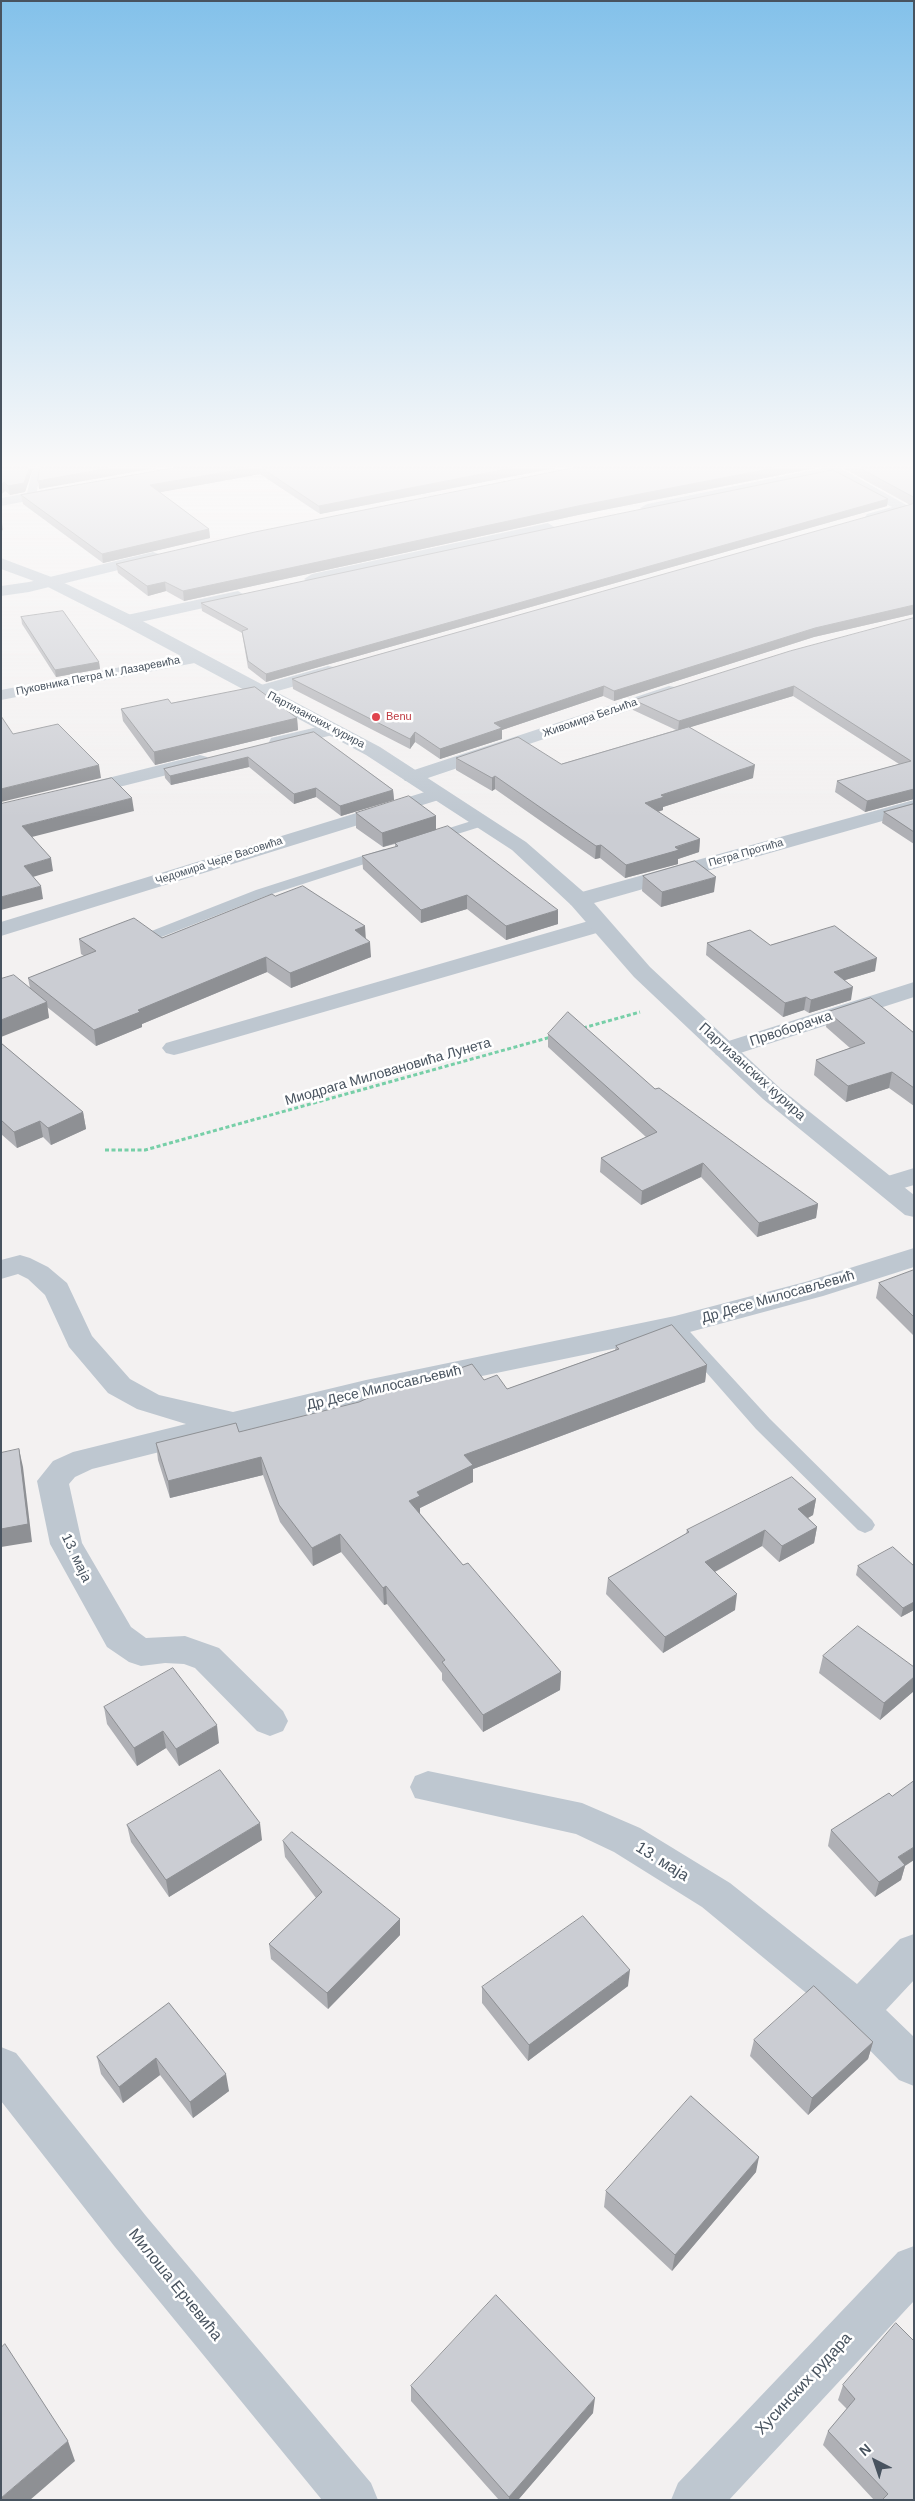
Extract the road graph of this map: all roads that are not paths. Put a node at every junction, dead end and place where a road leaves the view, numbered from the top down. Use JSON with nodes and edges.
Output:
{"nodes":[{"id":1,"x":36,"y":585,"type":"edge"},
{"id":2,"x":56,"y":585,"type":"edge"},
{"id":3,"x":1,"y":591,"type":"edge"},
{"id":4,"x":252,"y":593,"type":"edge"},
{"id":5,"x":127,"y":620,"type":"junction"},
{"id":6,"x":194,"y":658,"type":"junction"},
{"id":7,"x":346,"y":666,"type":"edge"},
{"id":8,"x":688,"y":684,"type":"edge"},
{"id":9,"x":260,"y":691,"type":"junction"},
{"id":10,"x":1,"y":695,"type":"edge"},
{"id":11,"x":330,"y":730,"type":"junction"},
{"id":12,"x":264,"y":746,"type":"edge"},
{"id":13,"x":217,"y":757,"type":"edge"},
{"id":14,"x":412,"y":777,"type":"junction"},
{"id":15,"x":438,"y":794,"type":"junction"},
{"id":16,"x":58,"y":796,"type":"edge"},
{"id":17,"x":914,"y":806,"type":"edge"},
{"id":18,"x":481,"y":822,"type":"junction"},
{"id":19,"x":417,"y":843,"type":"edge"},
{"id":20,"x":398,"y":849,"type":"edge"},
{"id":21,"x":578,"y":900,"type":"junction"},
{"id":22,"x":599,"y":925,"type":"junction"},
{"id":23,"x":1,"y":929,"type":"edge"},
{"id":24,"x":154,"y":935,"type":"edge"},
{"id":25,"x":914,"y":989,"type":"edge"},
{"id":26,"x":174,"y":1048,"type":"dead end"},
{"id":27,"x":725,"y":1050,"type":"junction"},
{"id":28,"x":914,"y":1176,"type":"edge"},
{"id":29,"x":887,"y":1185,"type":"junction"},
{"id":30,"x":914,"y":1209,"type":"edge"},
{"id":31,"x":914,"y":1258,"type":"edge"},
{"id":32,"x":7,"y":1261,"type":"edge"},
{"id":33,"x":676,"y":1326,"type":"junction"},
{"id":34,"x":233,"y":1423,"type":"junction"},
{"id":35,"x":866,"y":1525,"type":"dead end"},
{"id":36,"x":270,"y":1720,"type":"dead end"},
{"id":37,"x":428,"y":1787,"type":"dead end"},
{"id":38,"x":914,"y":1952,"type":"edge"},
{"id":39,"x":859,"y":2011,"type":"junction"},
{"id":40,"x":914,"y":2066,"type":"edge"},
{"id":41,"x":1,"y":2067,"type":"edge"},
{"id":42,"x":914,"y":2268,"type":"edge"},
{"id":43,"x":354,"y":2500,"type":"edge"},
{"id":44,"x":695,"y":2500,"type":"edge"}],
"edges":[{"from":1,"to":3,"type":"street"},
{"from":2,"to":5,"type":"street","name":"Партизанских курира"},
{"from":4,"to":5,"type":"street"},
{"from":5,"to":6,"type":"street","name":"Партизанских курира"},
{"from":6,"to":9,"type":"street","name":"Партизанских курира"},
{"from":6,"to":10,"type":"street","name":"Пуковника Петра М. Лазаревића"},
{"from":7,"to":9,"type":"street"},
{"from":8,"to":14,"type":"street","name":"Живомира Бељића"},
{"from":9,"to":11,"type":"street","name":"Партизанских курира"},
{"from":11,"to":12,"type":"street"},
{"from":11,"to":14,"type":"street","name":"Партизанских курира"},
{"from":13,"to":16,"type":"street"},
{"from":14,"to":15,"type":"street","name":"Партизанских курира"},
{"from":15,"to":18,"type":"street","name":"Партизанских курира"},
{"from":15,"to":23,"type":"street","name":"Чедомира Чеде Васовића"},
{"from":17,"to":21,"type":"street","name":"Петра Протића"},
{"from":18,"to":19,"type":"lane"},
{"from":18,"to":21,"type":"street","name":"Партизанских курира"},
{"from":20,"to":24,"type":"lane"},
{"from":21,"to":22,"type":"street","name":"Партизанских курира"},
{"from":22,"to":26,"type":"street"},
{"from":22,"to":27,"type":"street","name":"Партизанских курира"},
{"from":25,"to":27,"type":"street","name":"Првоборачка"},
{"from":27,"to":29,"type":"street","name":"Партизанских курира"},
{"from":28,"to":29,"type":"street"},
{"from":29,"to":30,"type":"street","name":"Партизанских курира"},
{"from":31,"to":33,"type":"street","name":"Др Десе Милосављевић"},
{"from":32,"to":34,"type":"street","name":"Др Десе Милосављевић"},
{"from":33,"to":34,"type":"street","name":"Др Десе Милосављевић"},
{"from":33,"to":35,"type":"lane"},
{"from":34,"to":36,"type":"street","name":"13. маја"},
{"from":37,"to":39,"type":"street","name":"13. маја"},
{"from":38,"to":39,"type":"street"},
{"from":39,"to":40,"type":"street"},
{"from":41,"to":43,"type":"street","name":"Милоша Ерчевића"},
{"from":42,"to":44,"type":"street","name":"Хусинских рудара"}]}
